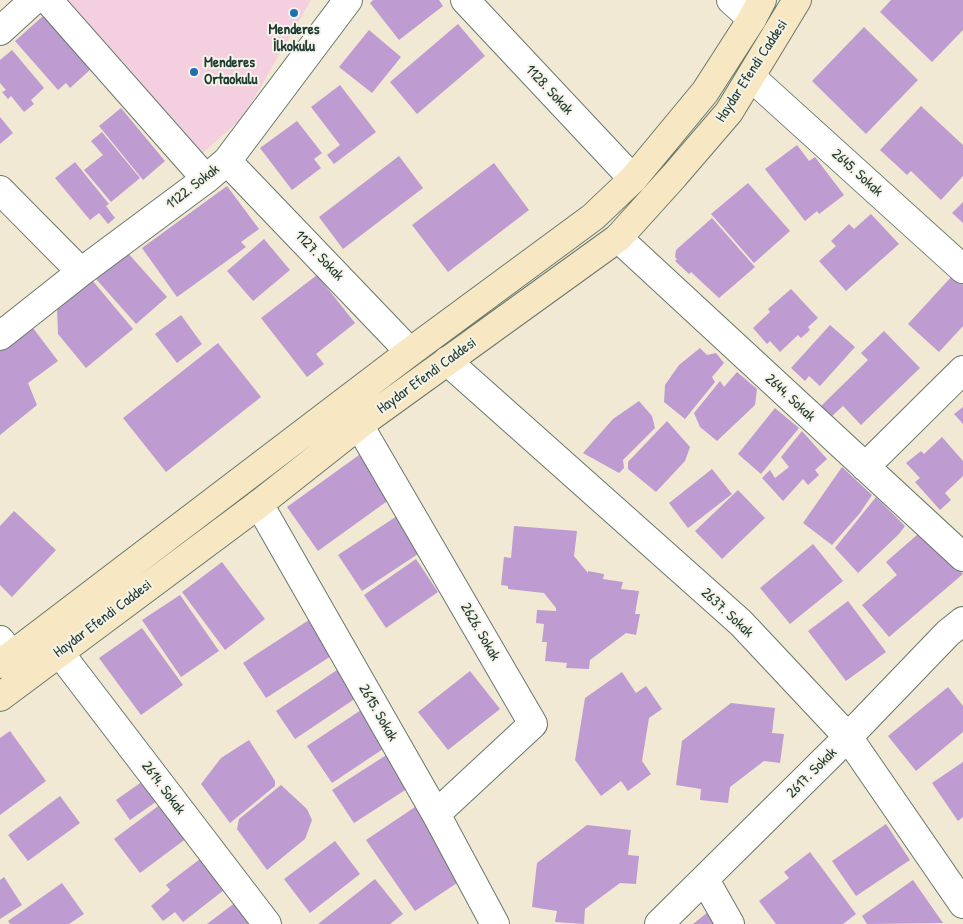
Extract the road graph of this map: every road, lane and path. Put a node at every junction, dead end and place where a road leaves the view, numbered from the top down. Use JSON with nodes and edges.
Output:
{"nodes":[{"id":1,"x":34,"y":0,"type":"edge"},
{"id":2,"x":48,"y":0,"type":"edge"},
{"id":3,"x":348,"y":0,"type":"edge"},
{"id":4,"x":465,"y":0,"type":"edge"},
{"id":5,"x":731,"y":0,"type":"edge"},
{"id":6,"x":797,"y":0,"type":"edge"},
{"id":7,"x":757,"y":10,"type":"edge"},
{"id":8,"x":0,"y":30,"type":"edge"},
{"id":9,"x":751,"y":77,"type":"junction"},
{"id":10,"x":227,"y":161,"type":"junction"},
{"id":11,"x":206,"y":179,"type":"junction"},
{"id":12,"x":633,"y":179,"type":"junction"},
{"id":13,"x":0,"y":190,"type":"edge"},
{"id":14,"x":618,"y":238,"type":"junction"},
{"id":15,"x":963,"y":269,"type":"edge"},
{"id":16,"x":81,"y":272,"type":"junction"},
{"id":17,"x":0,"y":336,"type":"edge"},
{"id":18,"x":410,"y":352,"type":"junction"},
{"id":19,"x":447,"y":362,"type":"junction"},
{"id":20,"x":963,"y":370,"type":"edge"},
{"id":21,"x":359,"y":425,"type":"junction"},
{"id":22,"x":865,"y":467,"type":"junction"},
{"id":23,"x":258,"y":504,"type":"junction"},
{"id":24,"x":963,"y":557,"type":"edge"},
{"id":25,"x":963,"y":622,"type":"edge"},
{"id":26,"x":59,"y":652,"type":"junction"},
{"id":27,"x":4,"y":653,"type":"edge"},
{"id":28,"x":0,"y":697,"type":"edge"},
{"id":29,"x":848,"y":737,"type":"junction"},
{"id":30,"x":436,"y":814,"type":"junction"},
{"id":31,"x":704,"y":880,"type":"junction"},
{"id":32,"x":963,"y":904,"type":"edge"},
{"id":33,"x":267,"y":924,"type":"edge"},
{"id":34,"x":495,"y":924,"type":"edge"},
{"id":35,"x":659,"y":924,"type":"edge"},
{"id":36,"x":730,"y":924,"type":"edge"}],
"edges":[{"from":1,"to":8,"type":"street"},
{"from":2,"to":11,"type":"street"},
{"from":3,"to":10,"type":"street","name":"1122. Sokak"},
{"from":4,"to":12,"type":"street","name":"1128. Sokak"},
{"from":5,"to":7,"type":"street"},
{"from":6,"to":9,"type":"main road","name":"Haydar Efendi Caddesi"},
{"from":7,"to":12,"type":"main road","name":"Haydar Efendi Caddesi"},
{"from":9,"to":14,"type":"main road","name":"Haydar Efendi Caddesi"},
{"from":9,"to":15,"type":"street","name":"2645. Sokak"},
{"from":10,"to":11,"type":"street","name":"1122. Sokak"},
{"from":10,"to":18,"type":"street","name":"1127. Sokak"},
{"from":11,"to":16,"type":"street","name":"1122. Sokak"},
{"from":12,"to":18,"type":"main road","name":"Haydar Efendi Caddesi"},
{"from":13,"to":16,"type":"street"},
{"from":14,"to":19,"type":"main road","name":"Haydar Efendi Caddesi"},
{"from":14,"to":22,"type":"street","name":"2644. Sokak"},
{"from":16,"to":17,"type":"street","name":"1122. Sokak"},
{"from":18,"to":27,"type":"main road","name":"Haydar Efendi Caddesi"},
{"from":19,"to":21,"type":"main road","name":"Haydar Efendi Caddesi"},
{"from":19,"to":29,"type":"street","name":"2637. Sokak"},
{"from":20,"to":22,"type":"street"},
{"from":21,"to":23,"type":"main road","name":"Haydar Efendi Caddesi"},
{"from":21,"to":30,"type":"street","name":"2626. Sokak"},
{"from":22,"to":24,"type":"street","name":"2644. Sokak"},
{"from":23,"to":26,"type":"main road","name":"Haydar Efendi Caddesi"},
{"from":23,"to":30,"type":"street","name":"2615. Sokak"},
{"from":25,"to":29,"type":"street","name":"2617. Sokak"},
{"from":26,"to":28,"type":"main road","name":"Haydar Efendi Caddesi"},
{"from":26,"to":33,"type":"street","name":"2614. Sokak"},
{"from":29,"to":31,"type":"street","name":"2617. Sokak"},
{"from":29,"to":32,"type":"street","name":"2637. Sokak"},
{"from":30,"to":34,"type":"street","name":"2615. Sokak"},
{"from":31,"to":35,"type":"street","name":"2617. Sokak"},
{"from":31,"to":36,"type":"street"}]}
